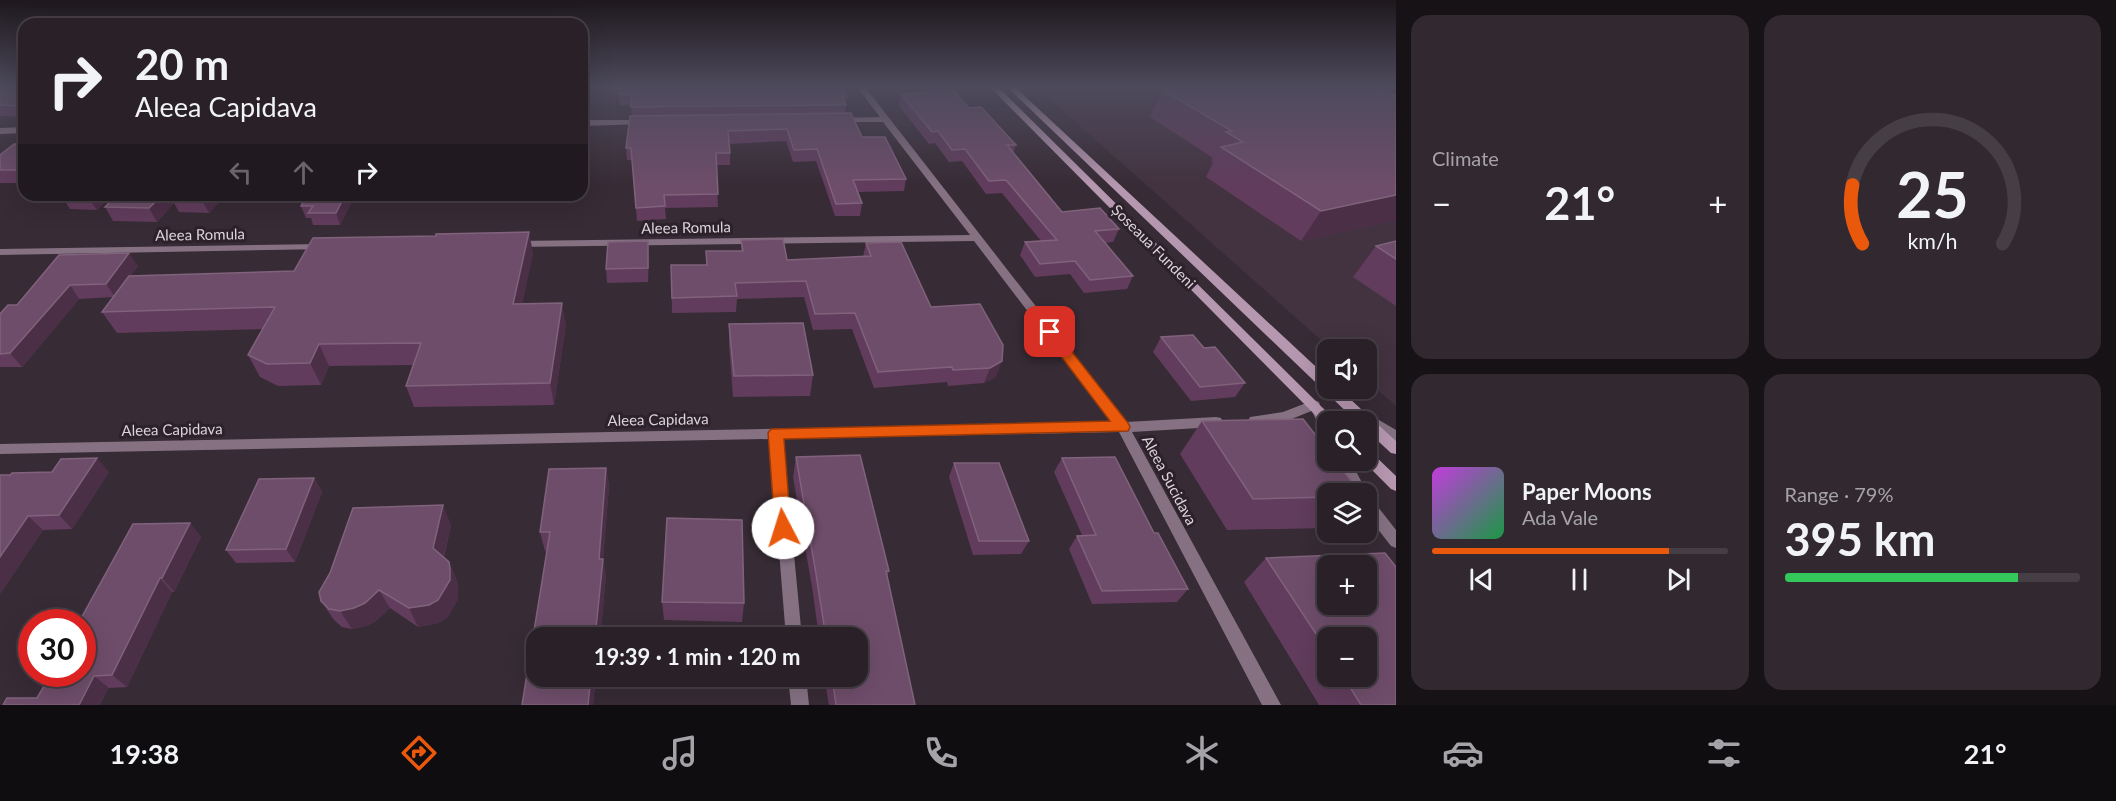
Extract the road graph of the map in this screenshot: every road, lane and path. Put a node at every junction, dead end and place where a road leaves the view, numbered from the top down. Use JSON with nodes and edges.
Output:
{"nodes":[{"id":1,"x":827,"y":120,"type":"edge"},
{"id":2,"x":833,"y":120,"type":"edge"},
{"id":3,"x":886,"y":120,"type":"edge"},
{"id":4,"x":1027,"y":120,"type":"edge"},
{"id":5,"x":1046,"y":120,"type":"edge"},
{"id":6,"x":652,"y":122,"type":"edge"},
{"id":7,"x":588,"y":123,"type":"edge"},
{"id":8,"x":0,"y":130,"type":"edge"},
{"id":9,"x":18,"y":130,"type":"edge"},
{"id":10,"x":976,"y":238,"type":"junction"},
{"id":11,"x":500,"y":245,"type":"edge"},
{"id":12,"x":333,"y":247,"type":"edge"},
{"id":13,"x":0,"y":252,"type":"edge"},
{"id":14,"x":1317,"y":376,"type":"edge"},
{"id":15,"x":1341,"y":399,"type":"edge"},
{"id":16,"x":1345,"y":403,"type":"junction"},
{"id":17,"x":1314,"y":405,"type":"junction"},
{"id":18,"x":1317,"y":411,"type":"edge"},
{"id":19,"x":1320,"y":411,"type":"edge"},
{"id":20,"x":1354,"y":411,"type":"edge"},
{"id":21,"x":1123,"y":427,"type":"junction"},
{"id":22,"x":1377,"y":432,"type":"edge"},
{"id":23,"x":776,"y":433,"type":"junction"},
{"id":24,"x":1396,"y":437,"type":"edge"},
{"id":25,"x":0,"y":449,"type":"edge"},
{"id":26,"x":1396,"y":449,"type":"edge"},
{"id":27,"x":1377,"y":467,"type":"edge"},
{"id":28,"x":1396,"y":485,"type":"edge"},
{"id":29,"x":1377,"y":516,"type":"edge"},
{"id":30,"x":1396,"y":541,"type":"edge"},
{"id":31,"x":793,"y":627,"type":"edge"},
{"id":32,"x":798,"y":687,"type":"edge"},
{"id":33,"x":800,"y":705,"type":"edge"},
{"id":34,"x":1272,"y":705,"type":"edge"}],
"edges":[{"from":1,"to":2,"type":"street"},
{"from":3,"to":10,"type":"street","name":"Aleea Sucidava"},
{"from":4,"to":17,"type":"main road","name":"Șoseaua Fundeni"},
{"from":5,"to":14,"type":"main road","name":"Șoseaua Fundeni"},
{"from":6,"to":7,"type":"street"},
{"from":8,"to":9,"type":"street"},
{"from":10,"to":11,"type":"street","name":"Aleea Romula"},
{"from":10,"to":21,"type":"street","name":"Aleea Sucidava"},
{"from":12,"to":13,"type":"street","name":"Aleea Romula"},
{"from":15,"to":16,"type":"main road","name":"Șoseaua Fundeni"},
{"from":16,"to":20,"type":"main road","name":"Șoseaua Fundeni"},
{"from":16,"to":24,"type":"street","name":"Șoseaua Fundeni"},
{"from":17,"to":18,"type":"street","name":"Șoseaua Fundeni"},
{"from":17,"to":19,"type":"main road","name":"Șoseaua Fundeni"},
{"from":17,"to":21,"type":"street","name":"Aleea Capidava"},
{"from":21,"to":23,"type":"street","name":"Aleea Capidava"},
{"from":21,"to":34,"type":"street","name":"Aleea Sucidava"},
{"from":22,"to":26,"type":"main road","name":"Șoseaua Fundeni"},
{"from":23,"to":25,"type":"street","name":"Aleea Capidava"},
{"from":23,"to":31,"type":"street"},
{"from":27,"to":28,"type":"main road"},
{"from":29,"to":30,"type":"street"},
{"from":32,"to":33,"type":"street"}]}
